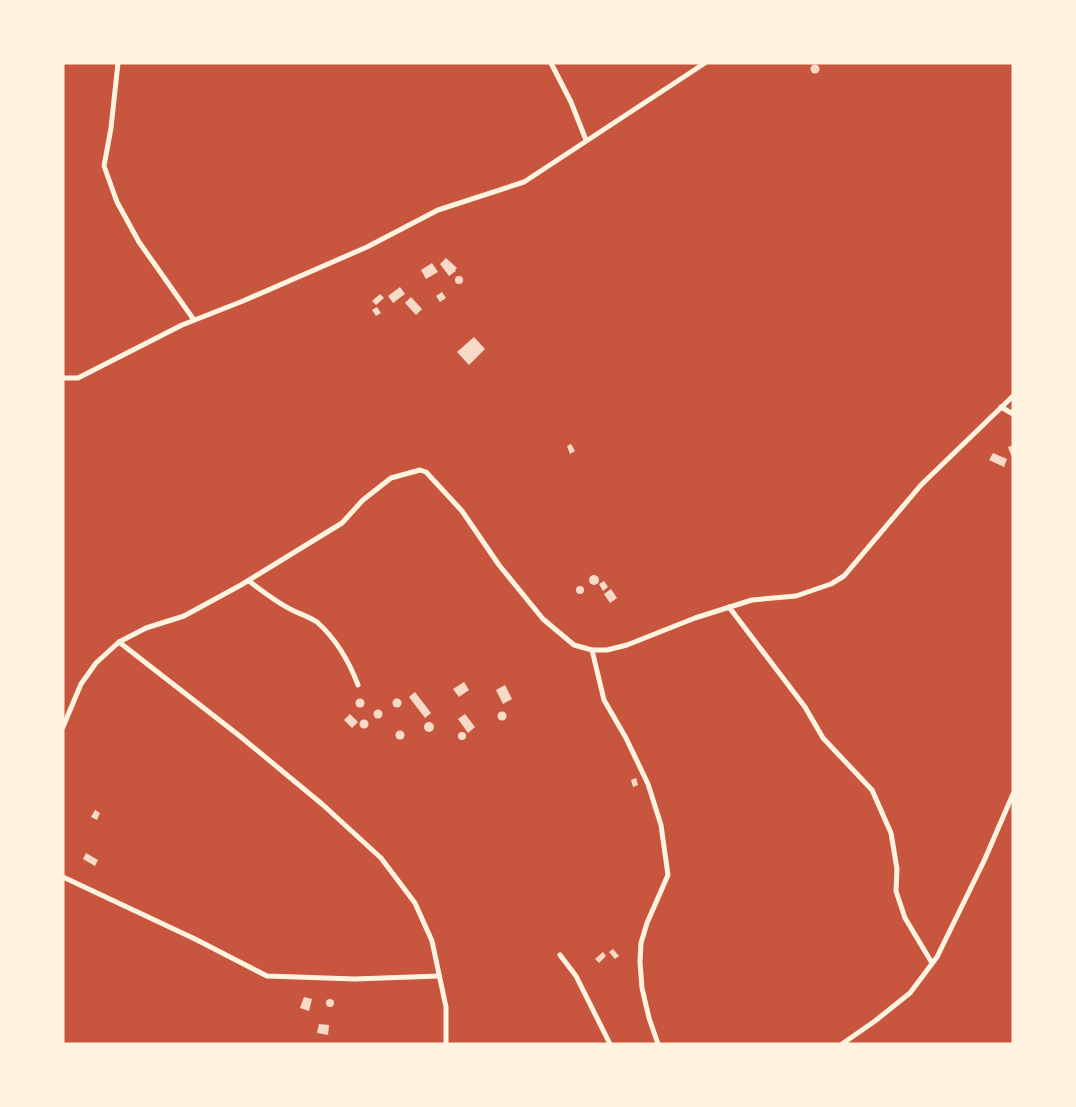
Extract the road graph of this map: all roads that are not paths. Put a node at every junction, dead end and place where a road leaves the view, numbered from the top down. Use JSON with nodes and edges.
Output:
{"nodes":[{"id":1,"x":118,"y":63,"type":"edge"},
{"id":2,"x":551,"y":63,"type":"edge"},
{"id":3,"x":705,"y":63,"type":"edge"},
{"id":4,"x":586,"y":140,"type":"junction"},
{"id":5,"x":194,"y":320,"type":"junction"},
{"id":6,"x":63,"y":378,"type":"edge"},
{"id":7,"x":1013,"y":396,"type":"edge"},
{"id":8,"x":1001,"y":407,"type":"junction"},
{"id":9,"x":1013,"y":414,"type":"edge"},
{"id":10,"x":249,"y":581,"type":"junction"},
{"id":11,"x":729,"y":607,"type":"junction"},
{"id":12,"x":119,"y":642,"type":"junction"},
{"id":13,"x":592,"y":650,"type":"junction"},
{"id":14,"x":358,"y":685,"type":"dead end"},
{"id":15,"x":63,"y":727,"type":"edge"},
{"id":16,"x":1013,"y":794,"type":"edge"},
{"id":17,"x":63,"y":877,"type":"edge"},
{"id":18,"x":560,"y":956,"type":"dead end"},
{"id":19,"x":932,"y":963,"type":"junction"},
{"id":20,"x":439,"y":976,"type":"junction"},
{"id":21,"x":446,"y":1044,"type":"edge"},
{"id":22,"x":610,"y":1044,"type":"edge"},
{"id":23,"x":658,"y":1044,"type":"edge"},
{"id":24,"x":842,"y":1044,"type":"edge"}],
"edges":[{"from":1,"to":5,"type":"street"},
{"from":2,"to":4,"type":"street"},
{"from":3,"to":4,"type":"street"},
{"from":4,"to":5,"type":"street"},
{"from":5,"to":6,"type":"street"},
{"from":7,"to":8,"type":"street"},
{"from":8,"to":9,"type":"street"},
{"from":8,"to":11,"type":"street"},
{"from":10,"to":12,"type":"street"},
{"from":10,"to":13,"type":"street"},
{"from":10,"to":14,"type":"street"},
{"from":11,"to":13,"type":"street"},
{"from":11,"to":19,"type":"street"},
{"from":12,"to":15,"type":"street"},
{"from":12,"to":20,"type":"street"},
{"from":13,"to":23,"type":"street"},
{"from":16,"to":19,"type":"street"},
{"from":17,"to":20,"type":"street"},
{"from":18,"to":22,"type":"street"},
{"from":19,"to":24,"type":"street"},
{"from":20,"to":21,"type":"street"}]}
